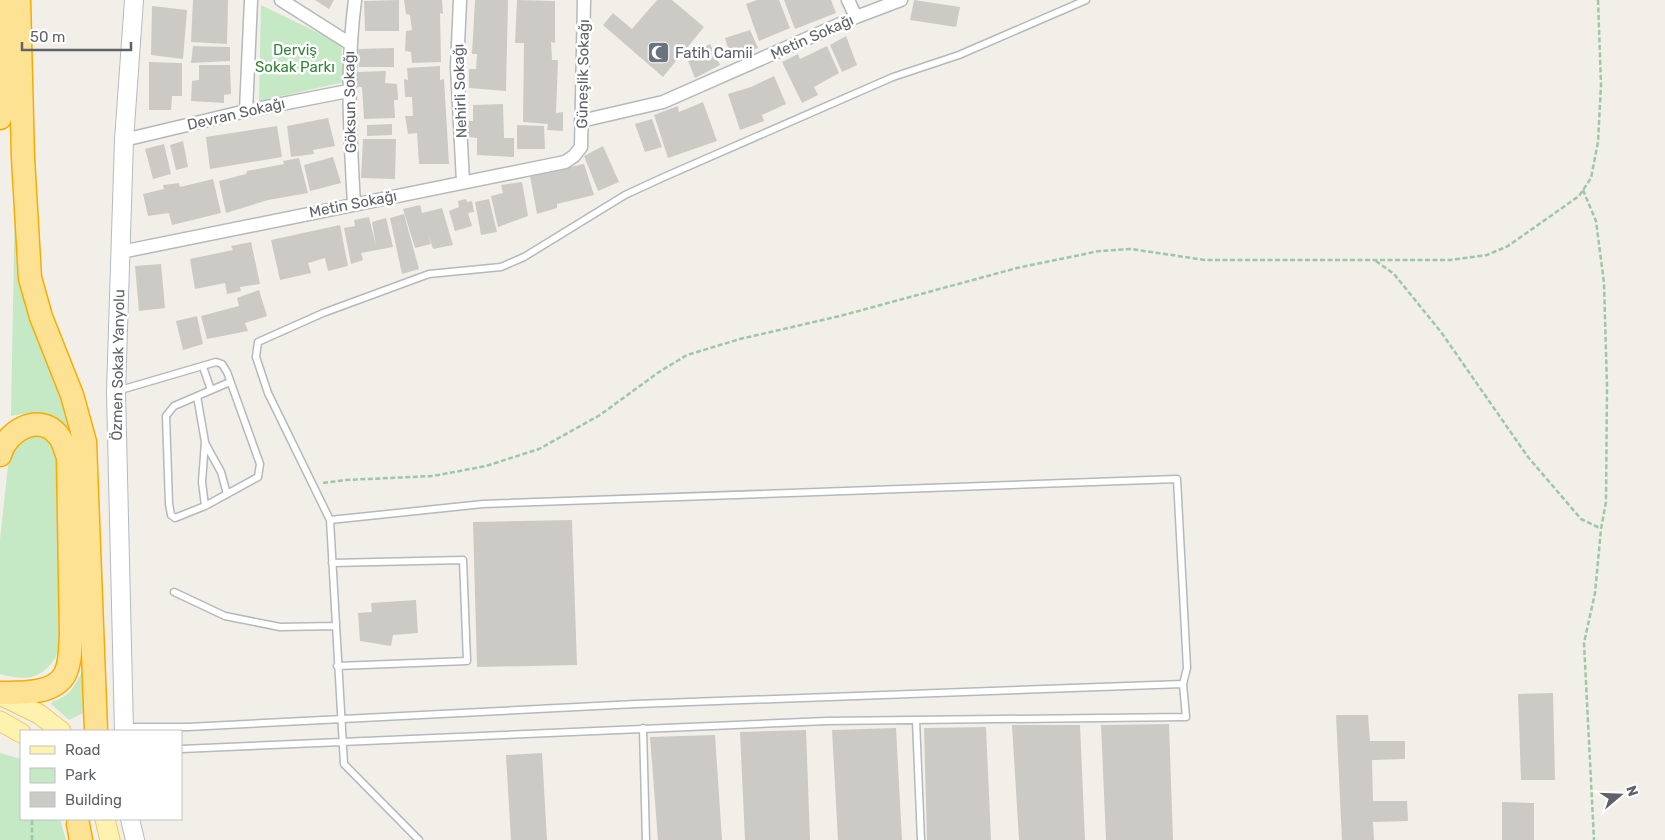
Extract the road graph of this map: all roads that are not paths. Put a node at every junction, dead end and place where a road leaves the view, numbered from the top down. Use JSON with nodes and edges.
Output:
{"nodes":[{"id":1,"x":6,"y":0,"type":"edge"},
{"id":2,"x":19,"y":0,"type":"edge"},
{"id":3,"x":134,"y":0,"type":"edge"},
{"id":4,"x":251,"y":0,"type":"edge"},
{"id":5,"x":281,"y":0,"type":"edge"},
{"id":6,"x":355,"y":0,"type":"edge"},
{"id":7,"x":460,"y":0,"type":"edge"},
{"id":8,"x":848,"y":0,"type":"edge"},
{"id":9,"x":901,"y":0,"type":"edge"},
{"id":10,"x":1086,"y":0,"type":"edge"},
{"id":11,"x":581,"y":1,"type":"edge"},
{"id":12,"x":856,"y":17,"type":"junction"},
{"id":13,"x":349,"y":43,"type":"junction"},
{"id":14,"x":348,"y":91,"type":"junction"},
{"id":15,"x":246,"y":111,"type":"junction"},
{"id":16,"x":0,"y":118,"type":"edge"},
{"id":17,"x":581,"y":121,"type":"junction"},
{"id":18,"x":124,"y":140,"type":"junction"},
{"id":19,"x":581,"y":147,"type":"joint"},
{"id":20,"x":464,"y":182,"type":"junction"},
{"id":21,"x":354,"y":204,"type":"junction"},
{"id":22,"x":121,"y":252,"type":"junction"},
{"id":23,"x":203,"y":367,"type":"junction"},
{"id":24,"x":230,"y":382,"type":"junction"},
{"id":25,"x":211,"y":390,"type":"junction"},
{"id":26,"x":116,"y":392,"type":"junction"},
{"id":27,"x":197,"y":396,"type":"junction"},
{"id":28,"x":205,"y":442,"type":"junction"},
{"id":29,"x":0,"y":455,"type":"edge"},
{"id":30,"x":226,"y":494,"type":"junction"},
{"id":31,"x":205,"y":506,"type":"junction"},
{"id":32,"x":330,"y":520,"type":"junction"},
{"id":33,"x":332,"y":563,"type":"junction"},
{"id":34,"x":174,"y":592,"type":"dead end"},
{"id":35,"x":335,"y":626,"type":"junction"},
{"id":36,"x":337,"y":666,"type":"junction"},
{"id":37,"x":1183,"y":684,"type":"junction"},
{"id":38,"x":0,"y":694,"type":"edge"},
{"id":39,"x":341,"y":718,"type":"junction"},
{"id":40,"x":916,"y":720,"type":"junction"},
{"id":41,"x":0,"y":721,"type":"edge"},
{"id":42,"x":643,"y":728,"type":"junction"},
{"id":43,"x":124,"y":729,"type":"edge"},
{"id":44,"x":59,"y":730,"type":"edge"},
{"id":45,"x":96,"y":730,"type":"edge"},
{"id":46,"x":20,"y":732,"type":"edge"},
{"id":47,"x":342,"y":742,"type":"junction"},
{"id":48,"x":182,"y":749,"type":"edge"},
{"id":49,"x":105,"y":820,"type":"edge"},
{"id":50,"x":130,"y":820,"type":"edge"},
{"id":51,"x":110,"y":840,"type":"edge"},
{"id":52,"x":135,"y":840,"type":"edge"},
{"id":53,"x":419,"y":840,"type":"edge"},
{"id":54,"x":646,"y":840,"type":"edge"},
{"id":55,"x":921,"y":840,"type":"edge"}],
"edges":[{"from":1,"to":16,"type":"highway"},
{"from":2,"to":45,"type":"highway"},
{"from":3,"to":18,"type":"main road","name":"Özmen Sokak Yanyolu"},
{"from":4,"to":15,"type":"street"},
{"from":5,"to":13,"type":"street"},
{"from":6,"to":13,"type":"street","name":"Göksun Sokağı"},
{"from":7,"to":20,"type":"street","name":"Nehirli Sokağı"},
{"from":8,"to":12,"type":"street"},
{"from":9,"to":12,"type":"street","name":"Metin Sokağı"},
{"from":10,"to":32,"type":"lane"},
{"from":11,"to":17,"type":"street","name":"Güneşlik Sokağı"},
{"from":12,"to":17,"type":"street","name":"Metin Sokağı"},
{"from":13,"to":14,"type":"street","name":"Göksun Sokağı"},
{"from":14,"to":15,"type":"street","name":"Devran Sokağı"},
{"from":14,"to":21,"type":"street","name":"Göksun Sokağı"},
{"from":15,"to":18,"type":"street","name":"Devran Sokağı"},
{"from":17,"to":19,"type":"street","name":"Güneşlik Sokağı"},
{"from":18,"to":22,"type":"main road","name":"Özmen Sokak Yanyolu"},
{"from":19,"to":20,"type":"street","name":"Metin Sokağı"},
{"from":20,"to":21,"type":"street","name":"Metin Sokağı"},
{"from":21,"to":22,"type":"street","name":"Metin Sokağı"},
{"from":22,"to":26,"type":"main road","name":"Özmen Sokak Yanyolu"},
{"from":23,"to":24,"type":"lane"},
{"from":23,"to":25,"type":"lane"},
{"from":23,"to":26,"type":"lane"},
{"from":24,"to":25,"type":"lane"},
{"from":24,"to":30,"type":"lane"},
{"from":25,"to":27,"type":"lane"},
{"from":26,"to":43,"type":"main road","name":"Özmen Sokak Yanyolu"},
{"from":27,"to":28,"type":"lane"},
{"from":27,"to":31,"type":"lane"},
{"from":28,"to":30,"type":"lane"},
{"from":28,"to":31,"type":"lane"},
{"from":29,"to":38,"type":"highway"},
{"from":30,"to":31,"type":"lane"},
{"from":32,"to":33,"type":"lane"},
{"from":32,"to":37,"type":"lane"},
{"from":33,"to":35,"type":"lane"},
{"from":33,"to":36,"type":"lane"},
{"from":34,"to":35,"type":"lane"},
{"from":35,"to":36,"type":"lane"},
{"from":36,"to":39,"type":"lane"},
{"from":37,"to":39,"type":"lane"},
{"from":37,"to":40,"type":"lane"},
{"from":38,"to":44,"type":"main road"},
{"from":39,"to":43,"type":"lane"},
{"from":39,"to":47,"type":"lane"},
{"from":40,"to":42,"type":"lane"},
{"from":40,"to":55,"type":"lane"},
{"from":41,"to":46,"type":"main road"},
{"from":42,"to":47,"type":"lane"},
{"from":42,"to":54,"type":"lane"},
{"from":47,"to":48,"type":"lane"},
{"from":47,"to":53,"type":"lane"},
{"from":49,"to":51,"type":"main road"},
{"from":50,"to":52,"type":"main road"}]}
